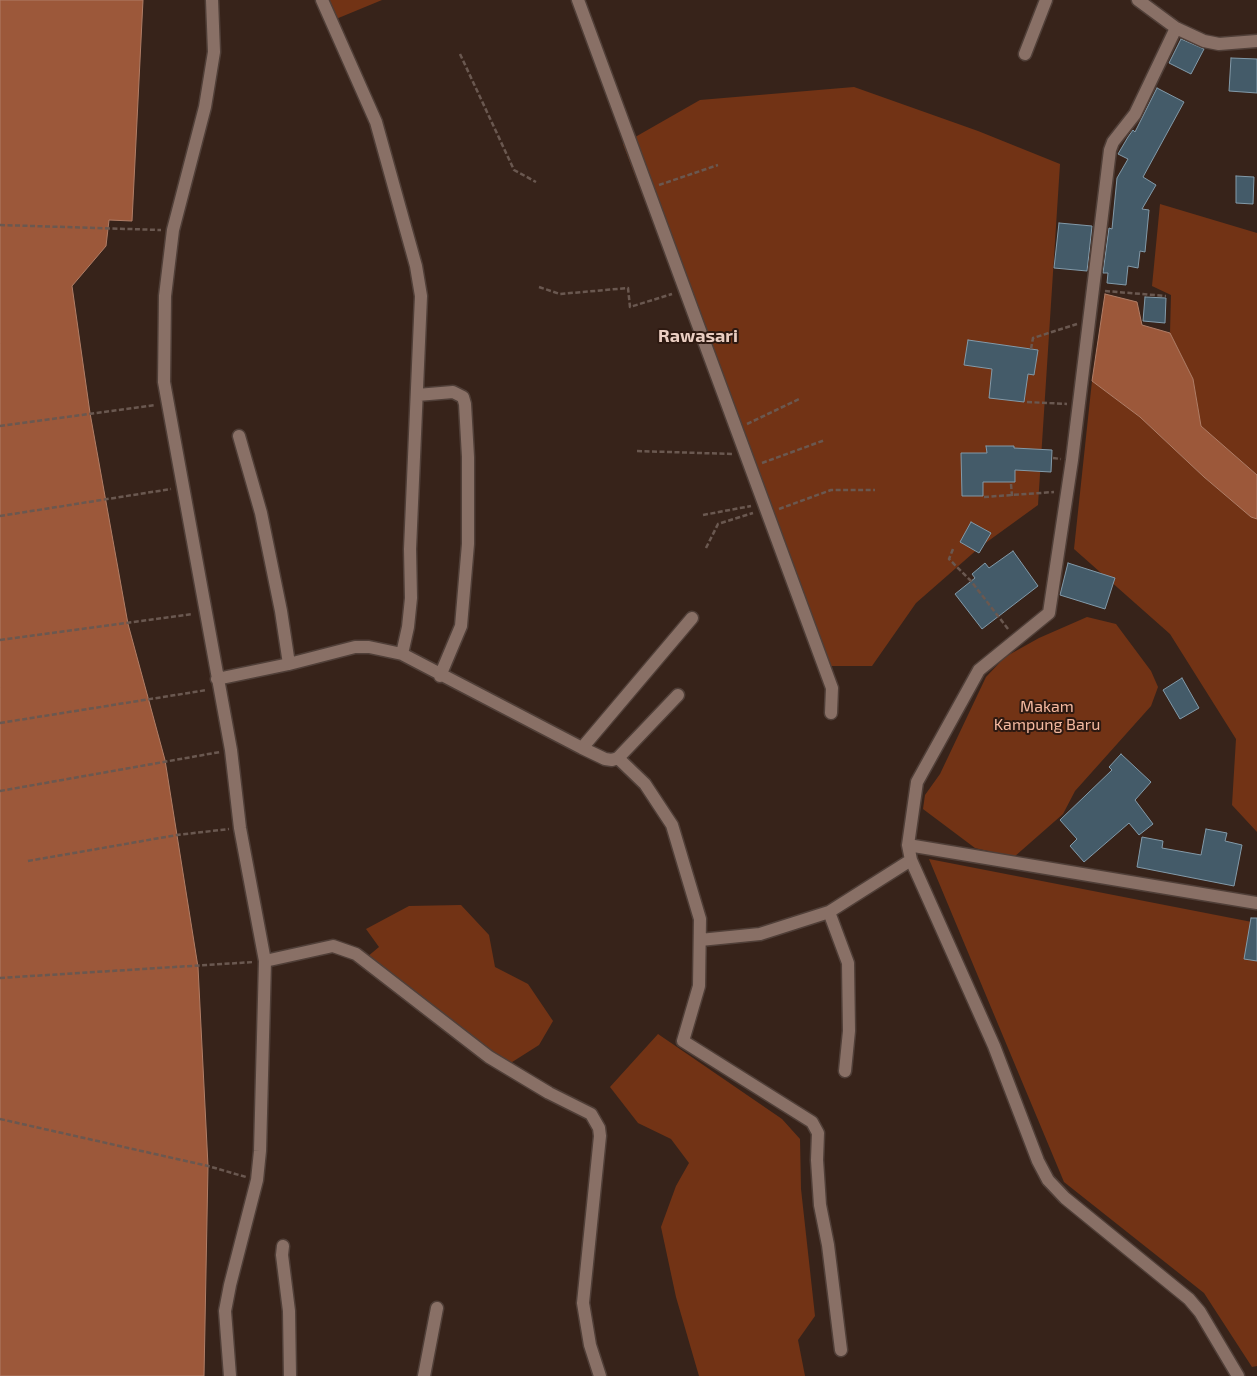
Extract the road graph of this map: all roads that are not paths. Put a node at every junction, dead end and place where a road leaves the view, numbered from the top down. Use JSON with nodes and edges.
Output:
{"nodes":[{"id":1,"x":322,"y":0,"type":"edge"},
{"id":2,"x":578,"y":0,"type":"edge"},
{"id":3,"x":1046,"y":0,"type":"edge"},
{"id":4,"x":1138,"y":0,"type":"edge"},
{"id":5,"x":214,"y":1,"type":"edge"},
{"id":6,"x":1176,"y":28,"type":"junction"},
{"id":7,"x":1257,"y":41,"type":"edge"},
{"id":8,"x":1025,"y":54,"type":"dead end"},
{"id":9,"x":417,"y":395,"type":"junction"},
{"id":10,"x":240,"y":436,"type":"dead end"},
{"id":11,"x":692,"y":618,"type":"dead end"},
{"id":12,"x":402,"y":654,"type":"junction"},
{"id":13,"x":289,"y":664,"type":"junction"},
{"id":14,"x":440,"y":676,"type":"junction"},
{"id":15,"x":217,"y":684,"type":"junction"},
{"id":16,"x":678,"y":695,"type":"dead end"},
{"id":17,"x":831,"y":714,"type":"dead end"},
{"id":18,"x":582,"y":748,"type":"junction"},
{"id":19,"x":618,"y":758,"type":"junction"},
{"id":20,"x":908,"y":845,"type":"junction"},
{"id":21,"x":911,"y":860,"type":"junction"},
{"id":22,"x":1257,"y":904,"type":"edge"},
{"id":23,"x":829,"y":912,"type":"junction"},
{"id":24,"x":700,"y":940,"type":"junction"},
{"id":25,"x":265,"y":961,"type":"junction"},
{"id":26,"x":845,"y":1071,"type":"dead end"},
{"id":27,"x":283,"y":1246,"type":"dead end"},
{"id":28,"x":437,"y":1308,"type":"dead end"},
{"id":29,"x":841,"y":1350,"type":"dead end"},
{"id":30,"x":230,"y":1376,"type":"edge"},
{"id":31,"x":290,"y":1376,"type":"edge"},
{"id":32,"x":424,"y":1376,"type":"edge"},
{"id":33,"x":600,"y":1376,"type":"edge"},
{"id":34,"x":1238,"y":1376,"type":"edge"}],
"edges":[{"from":1,"to":9,"type":"street"},
{"from":2,"to":17,"type":"street"},
{"from":3,"to":8,"type":"street"},
{"from":4,"to":6,"type":"street"},
{"from":5,"to":15,"type":"street"},
{"from":6,"to":7,"type":"street"},
{"from":6,"to":20,"type":"street"},
{"from":9,"to":12,"type":"street"},
{"from":9,"to":14,"type":"street"},
{"from":10,"to":13,"type":"street"},
{"from":11,"to":18,"type":"street"},
{"from":12,"to":13,"type":"street"},
{"from":12,"to":14,"type":"street"},
{"from":13,"to":15,"type":"street"},
{"from":14,"to":18,"type":"street"},
{"from":15,"to":25,"type":"street"},
{"from":16,"to":19,"type":"street"},
{"from":18,"to":19,"type":"street"},
{"from":19,"to":24,"type":"street"},
{"from":20,"to":21,"type":"street"},
{"from":20,"to":22,"type":"street"},
{"from":21,"to":23,"type":"street"},
{"from":21,"to":34,"type":"street"},
{"from":23,"to":24,"type":"street"},
{"from":23,"to":26,"type":"street"},
{"from":24,"to":29,"type":"street"},
{"from":25,"to":30,"type":"street"},
{"from":25,"to":33,"type":"street"},
{"from":27,"to":31,"type":"street"},
{"from":28,"to":32,"type":"street"}]}
